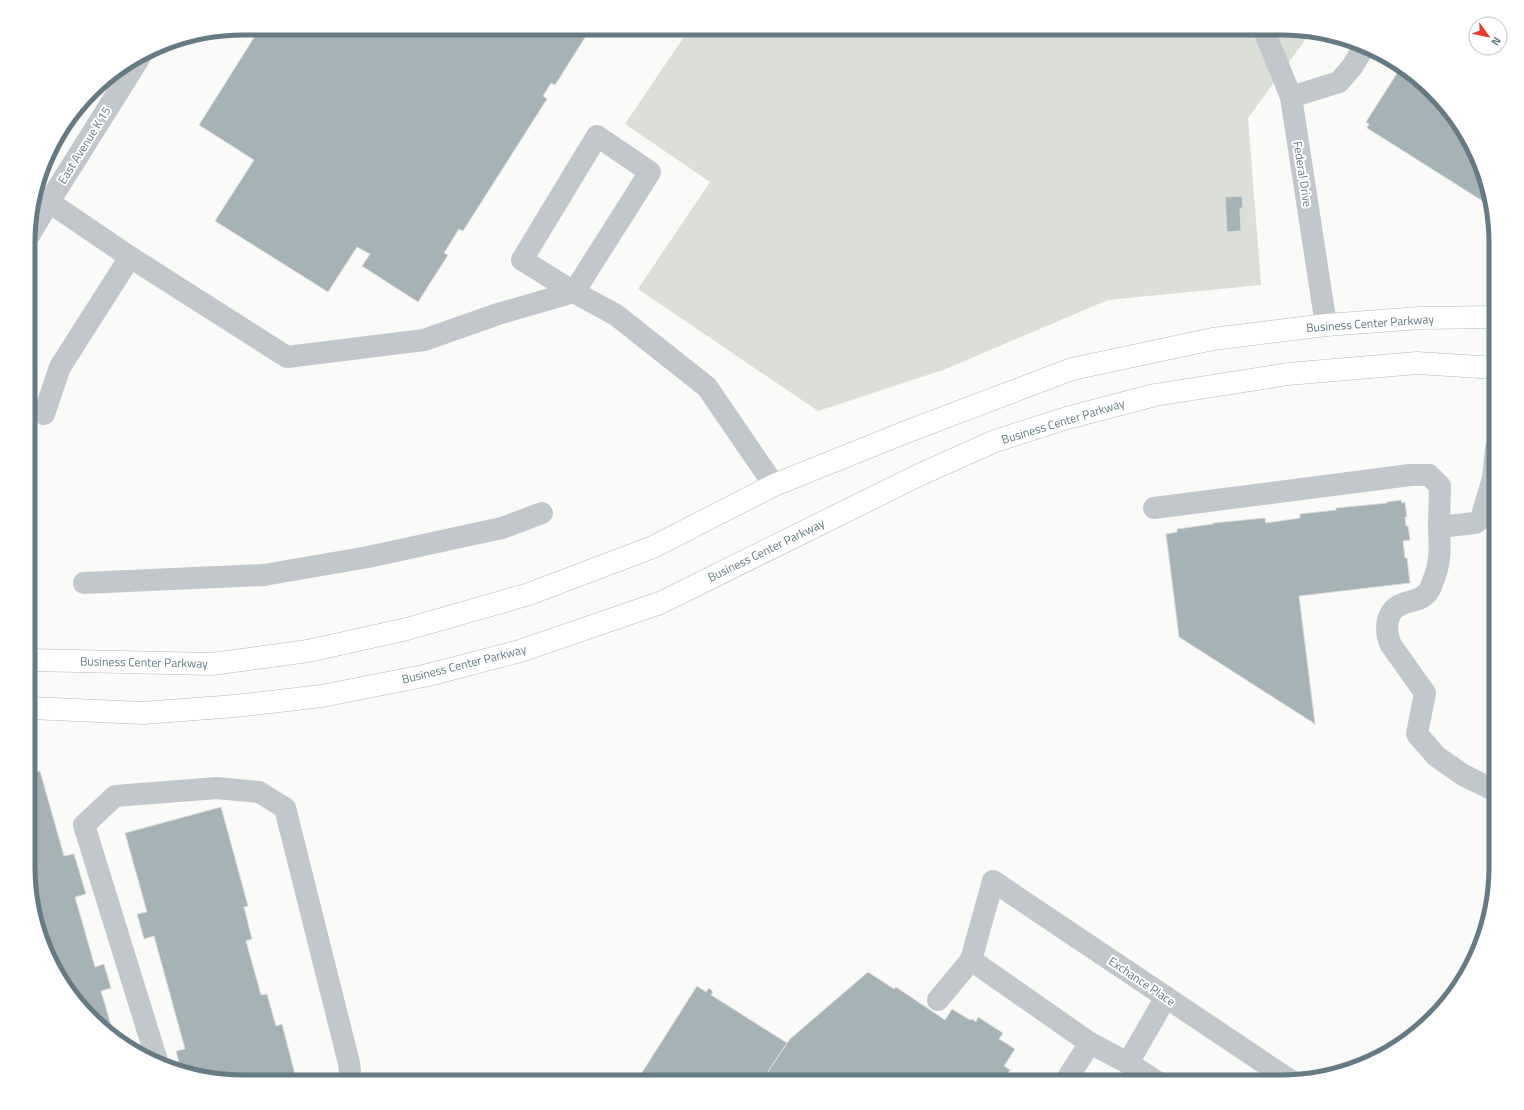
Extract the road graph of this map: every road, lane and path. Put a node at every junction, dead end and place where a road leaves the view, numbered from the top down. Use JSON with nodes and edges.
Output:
{"nodes":[{"id":1,"x":1266,"y":35,"type":"edge"},
{"id":2,"x":1361,"y":51,"type":"edge"},
{"id":3,"x":135,"y":66,"type":"edge"},
{"id":4,"x":1291,"y":97,"type":"junction"},
{"id":5,"x":48,"y":202,"type":"junction"},
{"id":6,"x":36,"y":224,"type":"edge"},
{"id":7,"x":130,"y":257,"type":"junction"},
{"id":8,"x":574,"y":292,"type":"junction"},
{"id":9,"x":1489,"y":318,"type":"edge"},
{"id":10,"x":1326,"y":325,"type":"junction"},
{"id":11,"x":1489,"y":368,"type":"edge"},
{"id":12,"x":44,"y":414,"type":"dead end"},
{"id":13,"x":774,"y":485,"type":"junction"},
{"id":14,"x":1489,"y":492,"type":"edge"},
{"id":15,"x":1154,"y":508,"type":"dead end"},
{"id":16,"x":542,"y":513,"type":"dead end"},
{"id":17,"x":1439,"y":527,"type":"junction"},
{"id":18,"x":84,"y":583,"type":"dead end"},
{"id":19,"x":35,"y":660,"type":"edge"},
{"id":20,"x":35,"y":708,"type":"edge"},
{"id":21,"x":1489,"y":788,"type":"edge"},
{"id":22,"x":971,"y":960,"type":"junction"},
{"id":23,"x":1166,"y":997,"type":"junction"},
{"id":24,"x":938,"y":1000,"type":"dead end"},
{"id":25,"x":1090,"y":1043,"type":"junction"},
{"id":26,"x":155,"y":1056,"type":"edge"},
{"id":27,"x":1128,"y":1063,"type":"junction"},
{"id":28,"x":350,"y":1075,"type":"edge"},
{"id":29,"x":1069,"y":1075,"type":"edge"},
{"id":30,"x":1143,"y":1075,"type":"edge"},
{"id":31,"x":1282,"y":1075,"type":"edge"}],
"edges":[{"from":1,"to":4,"type":"street","name":"Federal Drive"},
{"from":2,"to":4,"type":"street"},
{"from":3,"to":5,"type":"street","name":"East Avenue K 15"},
{"from":4,"to":10,"type":"street","name":"Federal Drive"},
{"from":5,"to":6,"type":"street","name":"East Avenue K 15"},
{"from":5,"to":7,"type":"street"},
{"from":7,"to":8,"type":"street"},
{"from":7,"to":12,"type":"street"},
{"from":8,"to":8,"type":"street"},
{"from":8,"to":13,"type":"street"},
{"from":9,"to":10,"type":"main road","name":"Business Center Parkway"},
{"from":10,"to":13,"type":"main road","name":"Business Center Parkway"},
{"from":11,"to":20,"type":"main road","name":"Business Center Parkway"},
{"from":13,"to":19,"type":"main road","name":"Business Center Parkway"},
{"from":14,"to":17,"type":"street"},
{"from":15,"to":17,"type":"street"},
{"from":16,"to":18,"type":"street"},
{"from":17,"to":21,"type":"street"},
{"from":22,"to":23,"type":"street","name":"Exchance Place"},
{"from":22,"to":24,"type":"street"},
{"from":22,"to":25,"type":"street"},
{"from":23,"to":27,"type":"street"},
{"from":23,"to":31,"type":"street","name":"Exchance Place"},
{"from":25,"to":27,"type":"street"},
{"from":25,"to":29,"type":"street"},
{"from":26,"to":28,"type":"street"},
{"from":27,"to":30,"type":"street"}]}
